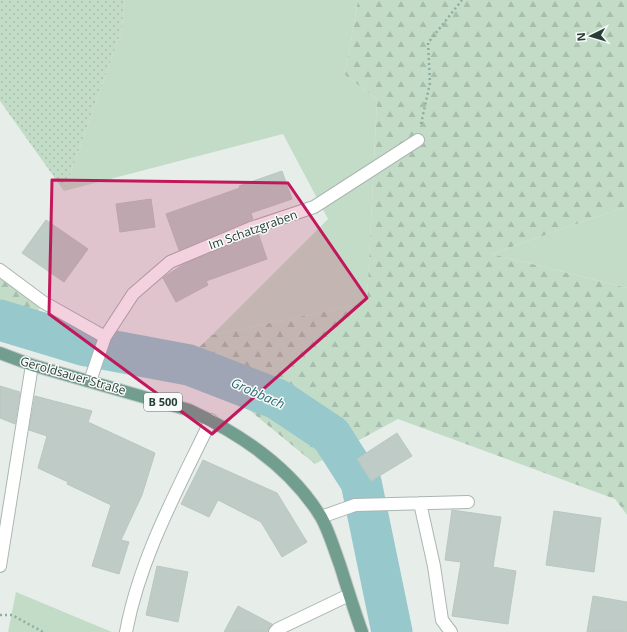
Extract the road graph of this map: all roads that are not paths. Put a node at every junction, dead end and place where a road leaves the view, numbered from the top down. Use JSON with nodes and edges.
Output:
{"nodes":[{"id":1,"x":418,"y":140,"type":"road end"},
{"id":2,"x":0,"y":270,"type":"edge"},
{"id":3,"x":105,"y":337,"type":"junction"},
{"id":4,"x":0,"y":353,"type":"edge"},
{"id":5,"x":32,"y":365,"type":"junction"},
{"id":6,"x":90,"y":381,"type":"junction"},
{"id":7,"x":210,"y":420,"type":"junction"},
{"id":8,"x":468,"y":502,"type":"dead end"},
{"id":9,"x":420,"y":503,"type":"junction"},
{"id":10,"x":321,"y":517,"type":"junction"},
{"id":11,"x":0,"y":566,"type":"edge"},
{"id":12,"x":349,"y":595,"type":"junction"},
{"id":13,"x":126,"y":632,"type":"edge"},
{"id":14,"x":275,"y":632,"type":"edge"},
{"id":15,"x":362,"y":632,"type":"edge"},
{"id":16,"x":451,"y":632,"type":"edge"}],
"edges":[{"from":1,"to":3,"type":"lane","name":"Im Schatzgraben"},
{"from":2,"to":3,"type":"lane"},
{"from":3,"to":6,"type":"lane","name":"Im Schatzgraben"},
{"from":4,"to":5,"type":"main road","name":"Geroldsauer Straße","number":"B 500"},
{"from":5,"to":6,"type":"main road","name":"Geroldsauer Straße","number":"B 500"},
{"from":5,"to":11,"type":"lane"},
{"from":6,"to":7,"type":"main road","name":"Geroldsauer Straße","number":"B 500"},
{"from":7,"to":10,"type":"main road","name":"Geroldsauer Straße","number":"B 500"},
{"from":7,"to":13,"type":"lane"},
{"from":8,"to":9,"type":"lane"},
{"from":9,"to":10,"type":"lane"},
{"from":9,"to":16,"type":"lane"},
{"from":10,"to":12,"type":"main road","name":"Geroldsauer Straße","number":"B 500"},
{"from":12,"to":14,"type":"lane"},
{"from":12,"to":15,"type":"main road","name":"Geroldsauer Straße","number":"B 500"}]}
